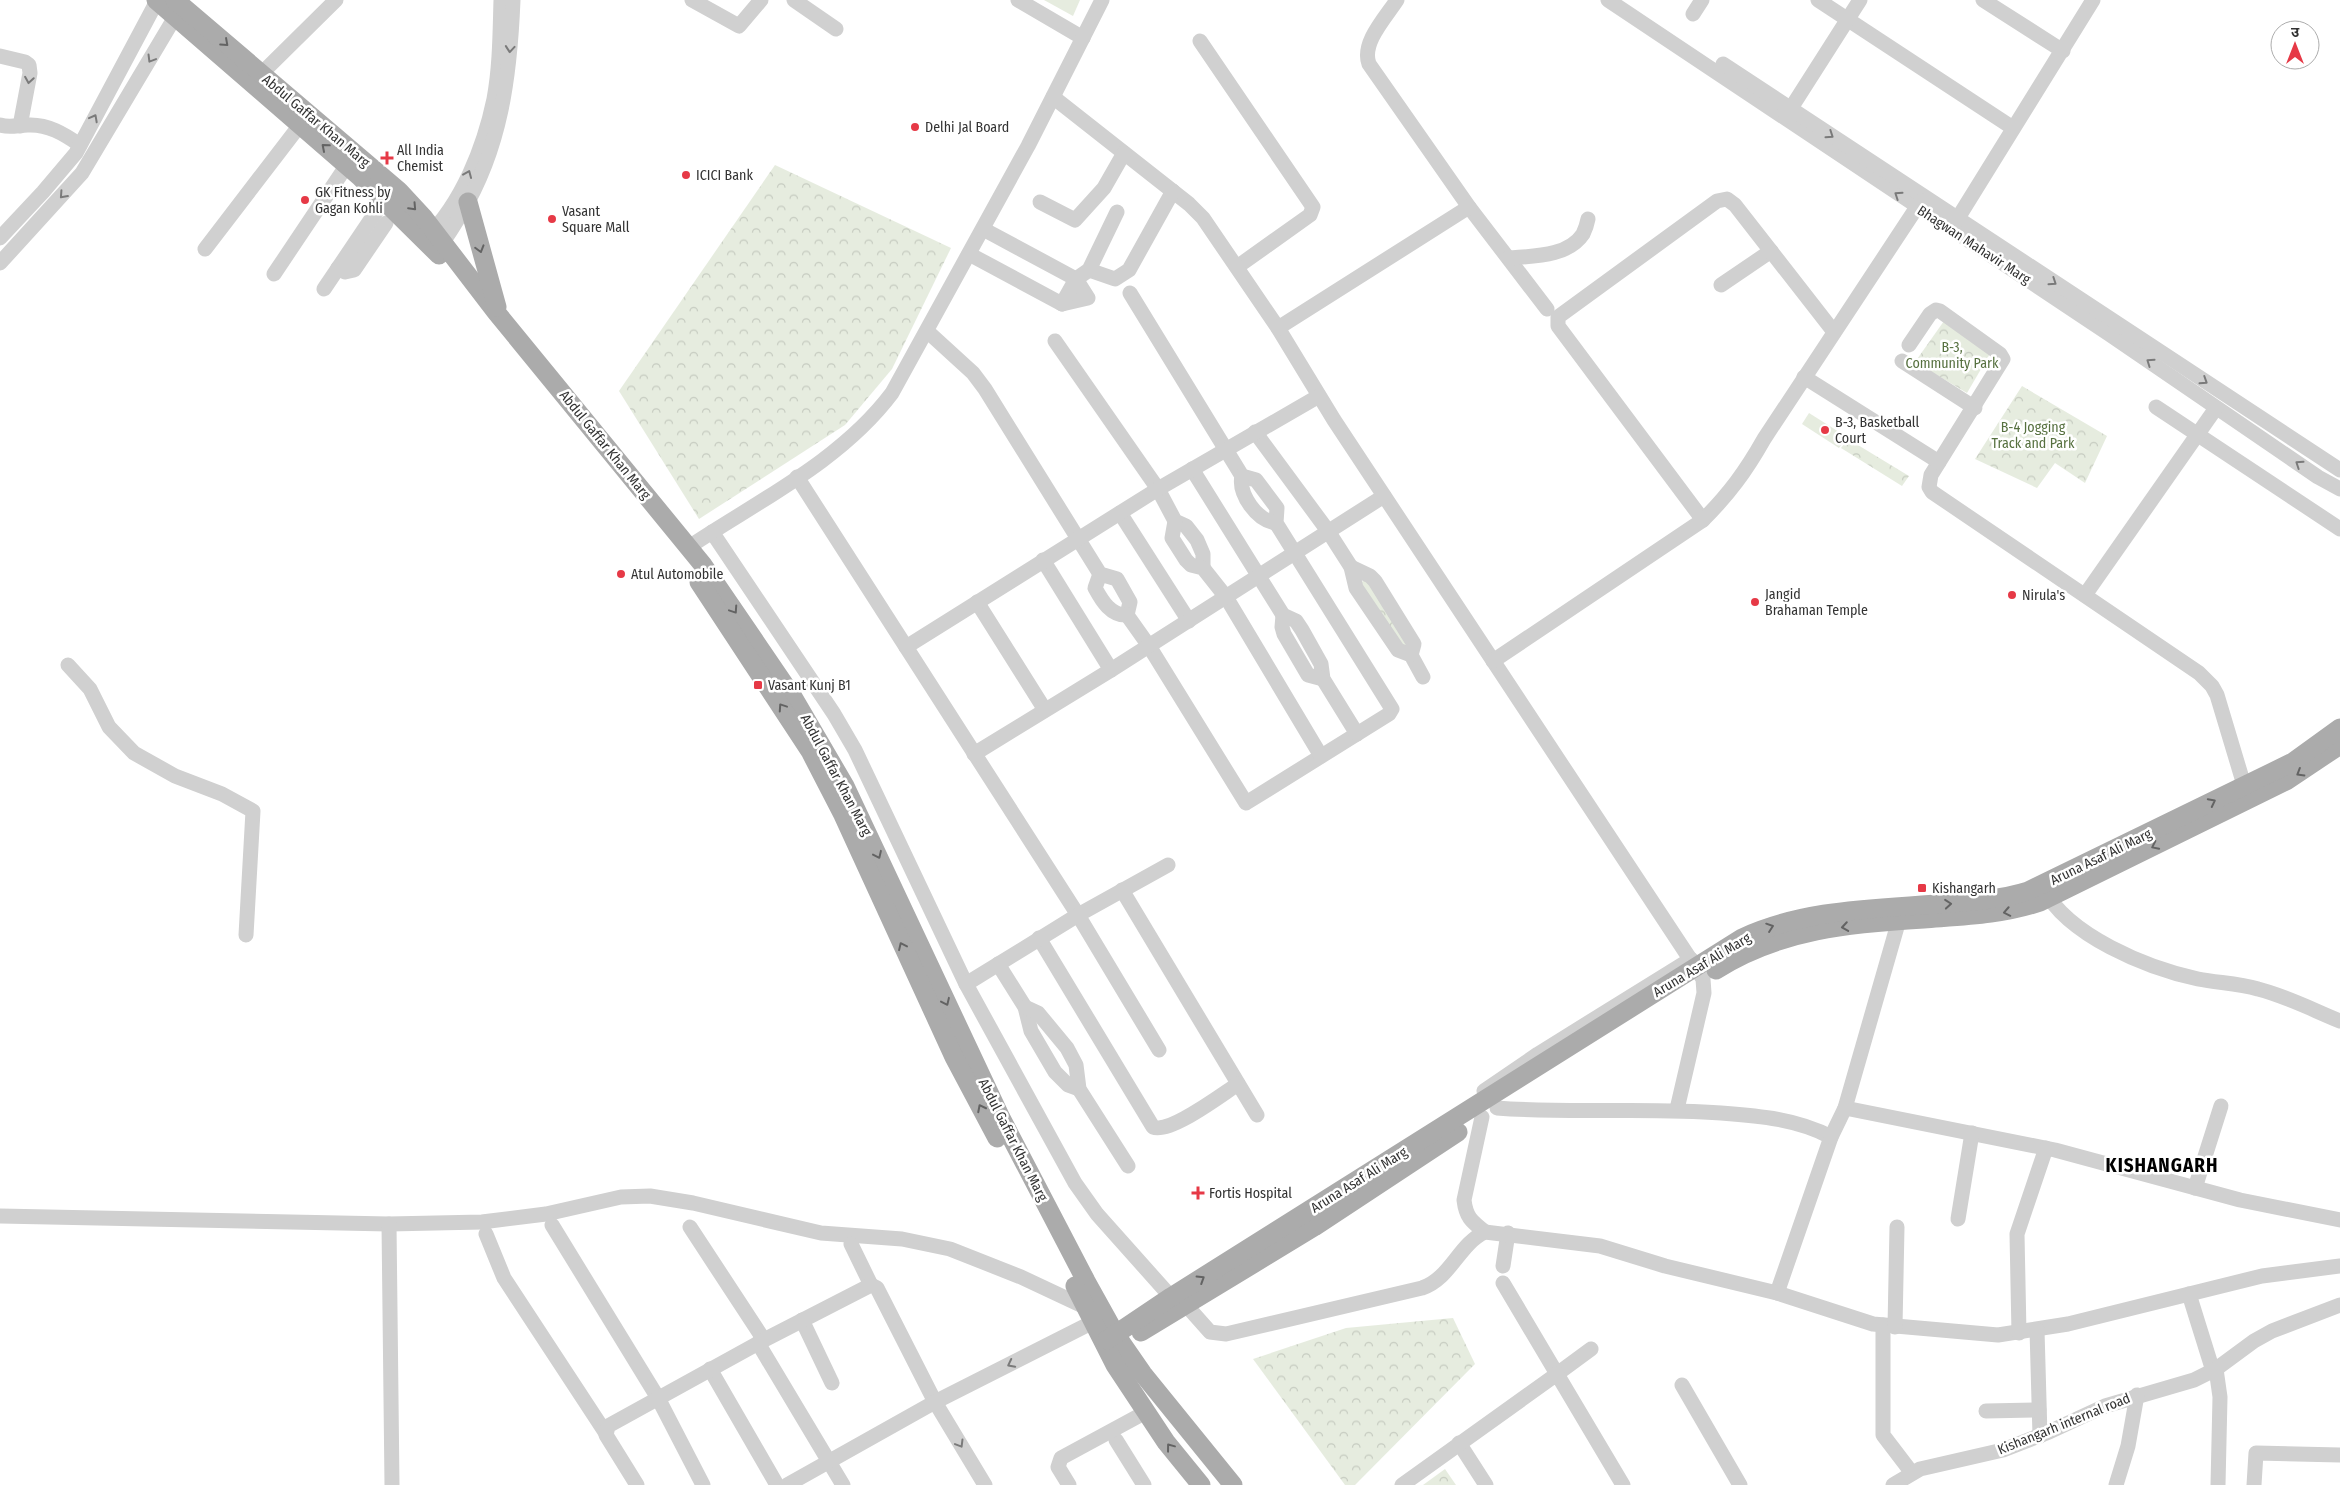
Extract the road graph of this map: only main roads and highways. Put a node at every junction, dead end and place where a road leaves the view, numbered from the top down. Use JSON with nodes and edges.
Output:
{"nodes":[{"id":1,"x":166,"y":4,"type":"edge"},
{"id":2,"x":468,"y":202,"type":"road end"},
{"id":3,"x":434,"y":240,"type":"junction"},
{"id":4,"x":500,"y":317,"type":"junction"},
{"id":5,"x":2340,"y":728,"type":"edge"},
{"id":6,"x":2340,"y":745,"type":"edge"},
{"id":7,"x":2045,"y":892,"type":"junction"},
{"id":8,"x":1697,"y":968,"type":"junction"},
{"id":9,"x":1178,"y":1301,"type":"junction"},
{"id":10,"x":1093,"y":1312,"type":"junction"},
{"id":11,"x":1142,"y":1325,"type":"junction"},
{"id":12,"x":1113,"y":1349,"type":"junction"},
{"id":13,"x":1143,"y":1374,"type":"junction"},
{"id":14,"x":1201,"y":1485,"type":"edge"},
{"id":15,"x":1233,"y":1485,"type":"edge"}],
"edges":[{"from":3,"to":1,"type":"main road","name":"Abdul Gaffar Khan Marg","one_way":true},
{"from":1,"to":3,"type":"main road","name":"Abdul Gaffar Khan Marg","one_way":true},
{"from":2,"to":4,"type":"main road","one_way":true},
{"from":3,"to":4,"type":"main road","name":"Abdul Gaffar Khan Marg"},
{"from":10,"to":3,"type":"main road","name":"Abdul Gaffar Khan Marg","one_way":true},
{"from":4,"to":10,"type":"main road","name":"Abdul Gaffar Khan Marg","one_way":true},
{"from":7,"to":5,"type":"main road","name":"Aruna Asaf Ali Marg","one_way":true},
{"from":6,"to":7,"type":"main road","name":"Aruna Asaf Ali Marg","one_way":true},
{"from":7,"to":8,"type":"main road","name":"Aruna Asaf Ali Marg","one_way":true},
{"from":8,"to":7,"type":"main road","name":"Aruna Asaf Ali Marg","one_way":true},
{"from":9,"to":8,"type":"main road","name":"Aruna Asaf Ali Marg","one_way":true},
{"from":8,"to":9,"type":"main road","name":"Aruna Asaf Ali Marg"},
{"from":9,"to":11,"type":"main road","name":"Aruna Asaf Ali Marg"},
{"from":10,"to":11,"type":"main road"},
{"from":10,"to":12,"type":"main road","name":"Abdul Gaffar Khan Marg"},
{"from":11,"to":12,"type":"main road","name":"Aruna Asaf Ali Marg"},
{"from":11,"to":13,"type":"main road"},
{"from":12,"to":13,"type":"main road","name":"Abdul Gaffar Khan Marg"},
{"from":14,"to":12,"type":"main road","name":"Abdul Gaffar Khan Marg","one_way":true},
{"from":13,"to":15,"type":"main road","name":"Abdul Gaffar Khan Marg"}]}
